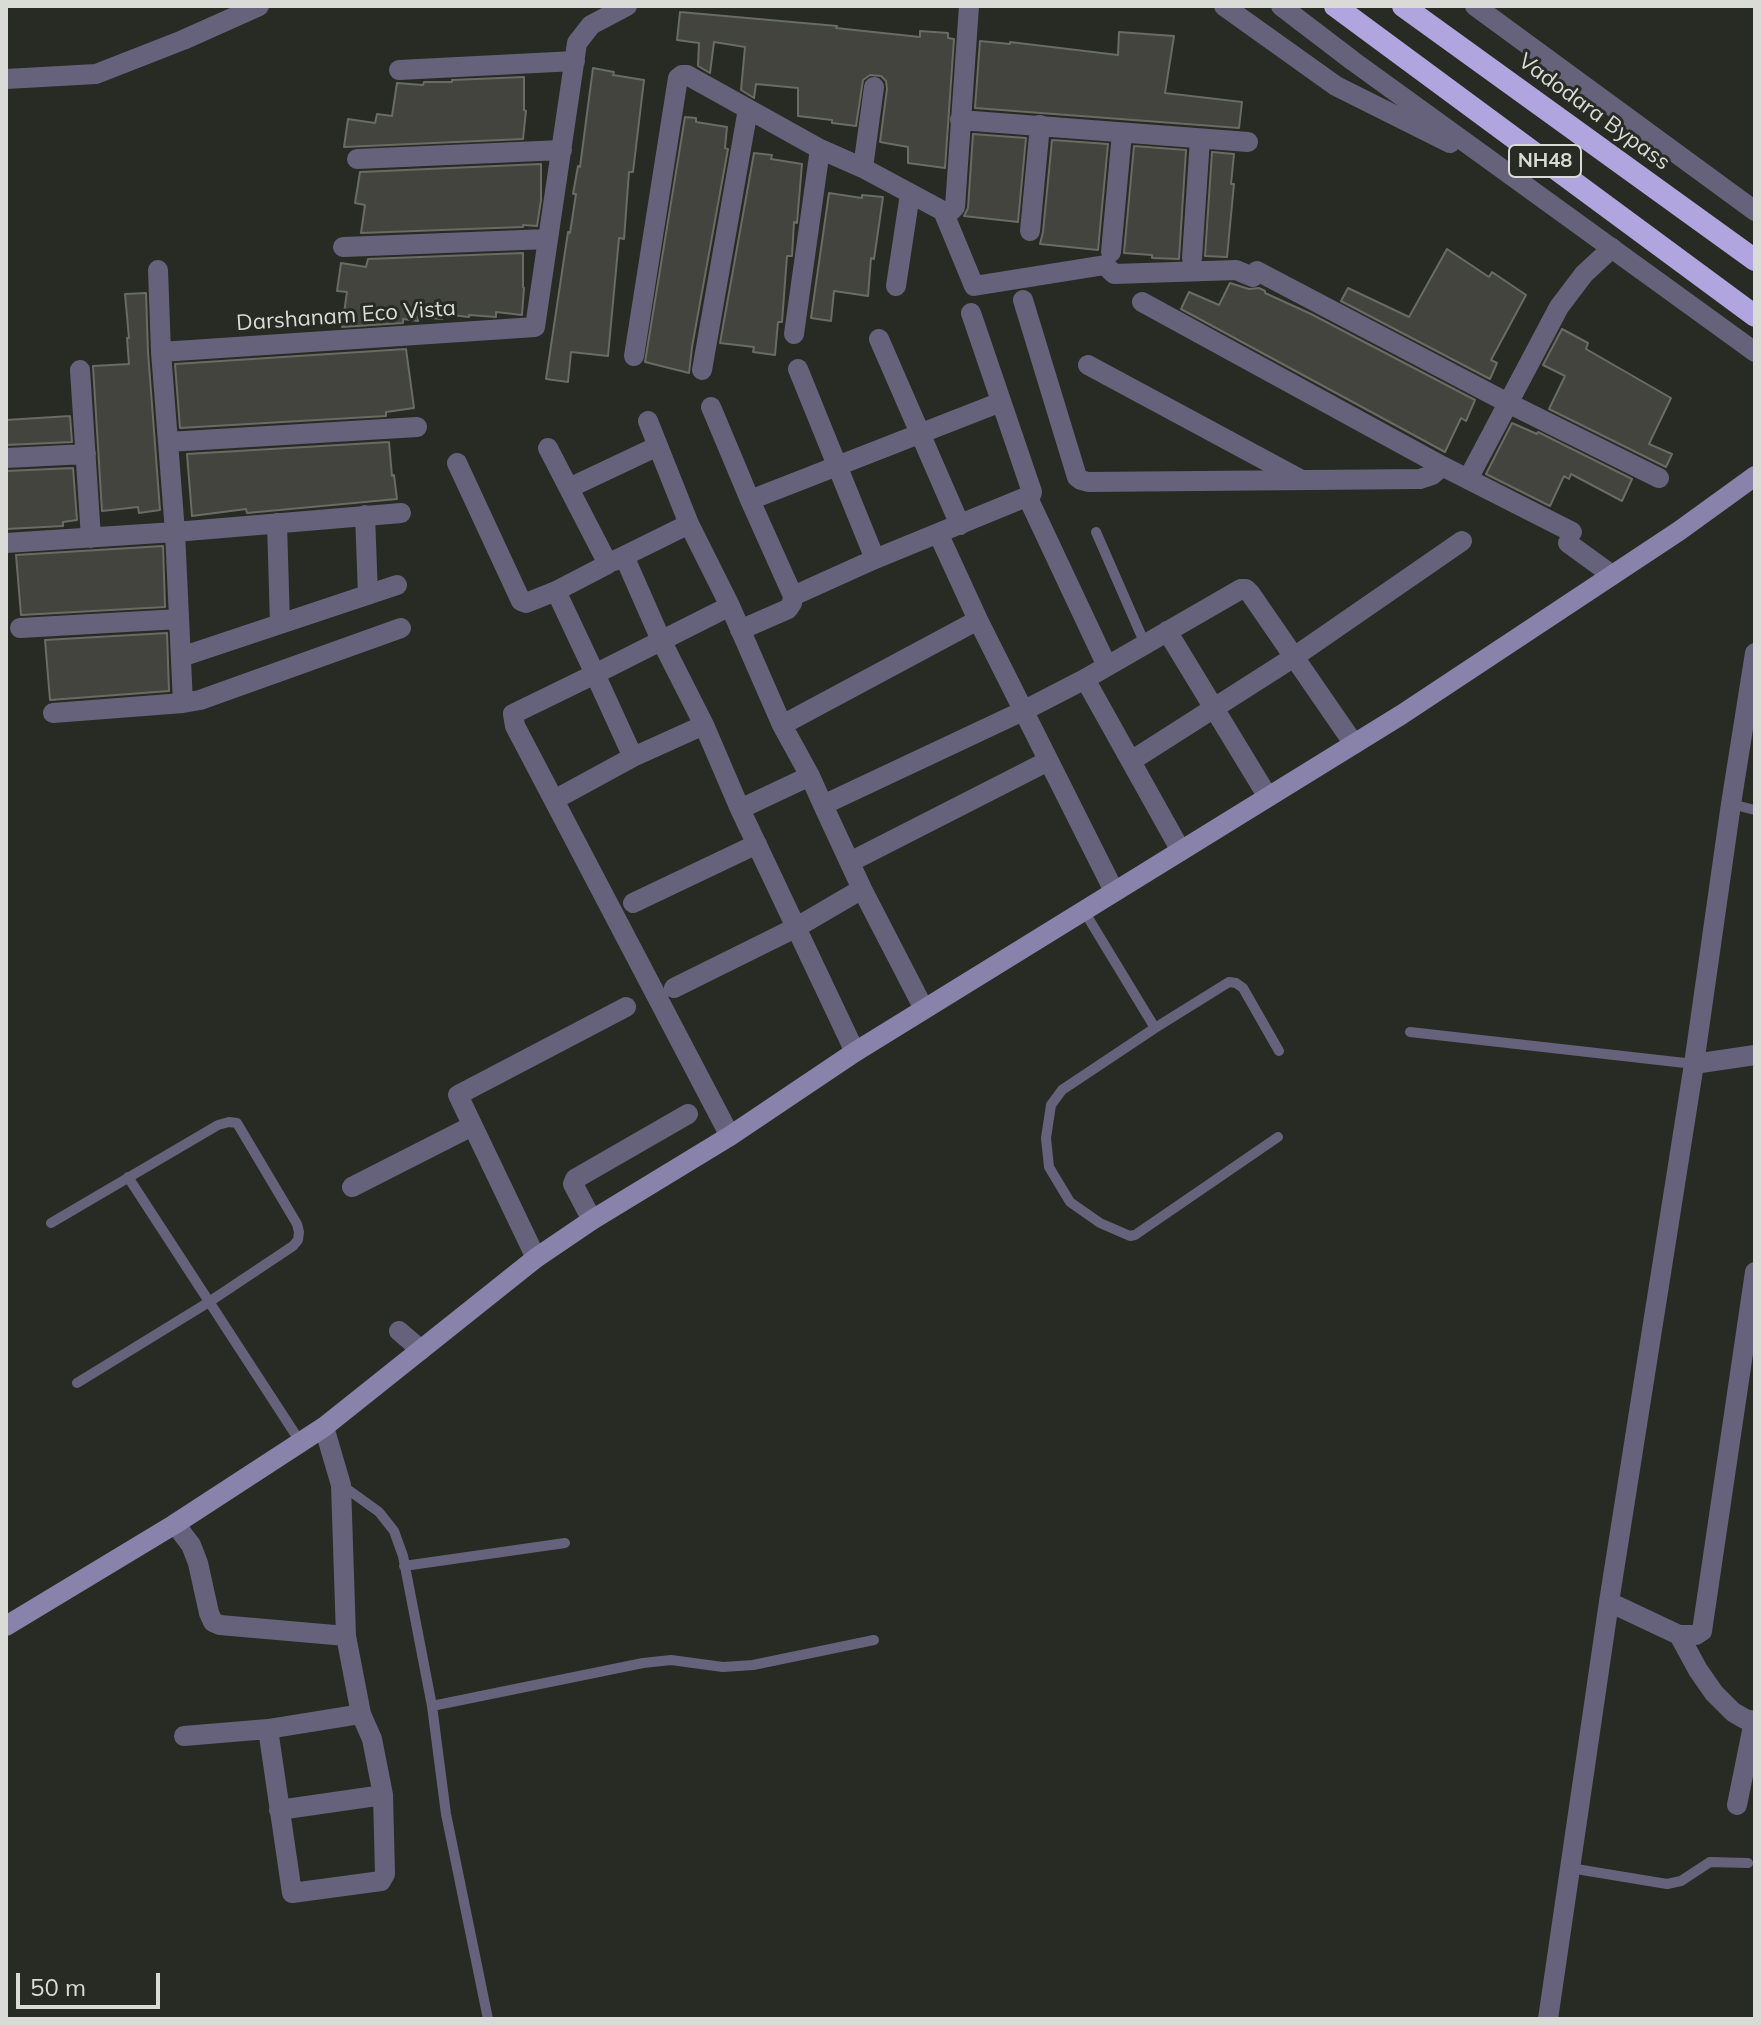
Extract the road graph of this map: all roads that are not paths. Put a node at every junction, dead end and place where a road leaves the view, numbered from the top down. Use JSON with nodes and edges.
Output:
{"nodes":[{"id":1,"x":259,"y":6,"type":"edge"},
{"id":2,"x":627,"y":6,"type":"edge"},
{"id":3,"x":969,"y":6,"type":"edge"},
{"id":4,"x":1224,"y":6,"type":"edge"},
{"id":5,"x":1281,"y":6,"type":"edge"},
{"id":6,"x":1335,"y":6,"type":"edge"},
{"id":7,"x":1403,"y":6,"type":"edge"},
{"id":8,"x":1475,"y":6,"type":"edge"},
{"id":9,"x":575,"y":61,"type":"junction"},
{"id":10,"x":399,"y":70,"type":"dead end"},
{"id":11,"x":6,"y":79,"type":"edge"},
{"id":12,"x":874,"y":87,"type":"dead end"},
{"id":13,"x":748,"y":109,"type":"junction"},
{"id":14,"x":960,"y":120,"type":"junction"},
{"id":15,"x":1040,"y":125,"type":"junction"},
{"id":16,"x":1122,"y":133,"type":"junction"},
{"id":17,"x":1200,"y":139,"type":"junction"},
{"id":18,"x":1248,"y":142,"type":"dead end"},
{"id":19,"x":820,"y":149,"type":"junction"},
{"id":20,"x":562,"y":150,"type":"junction"},
{"id":21,"x":357,"y":159,"type":"dead end"},
{"id":22,"x":863,"y":168,"type":"junction"},
{"id":23,"x":1504,"y":170,"type":"junction"},
{"id":24,"x":910,"y":194,"type":"junction"},
{"id":25,"x":943,"y":211,"type":"junction"},
{"id":26,"x":1755,"y":211,"type":"edge"},
{"id":27,"x":1030,"y":231,"type":"dead end"},
{"id":28,"x":548,"y":239,"type":"junction"},
{"id":29,"x":343,"y":247,"type":"dead end"},
{"id":30,"x":1612,"y":248,"type":"junction"},
{"id":31,"x":1111,"y":252,"type":"dead end"},
{"id":32,"x":1192,"y":258,"type":"dead end"},
{"id":33,"x":1755,"y":260,"type":"edge"},
{"id":34,"x":158,"y":270,"type":"dead end"},
{"id":35,"x":896,"y":286,"type":"dead end"},
{"id":36,"x":1023,"y":300,"type":"dead end"},
{"id":37,"x":1142,"y":302,"type":"dead end"},
{"id":38,"x":971,"y":313,"type":"dead end"},
{"id":39,"x":1755,"y":316,"type":"edge"},
{"id":40,"x":794,"y":334,"type":"dead end"},
{"id":41,"x":879,"y":339,"type":"dead end"},
{"id":42,"x":161,"y":352,"type":"junction"},
{"id":43,"x":1755,"y":352,"type":"edge"},
{"id":44,"x":634,"y":356,"type":"dead end"},
{"id":45,"x":1088,"y":365,"type":"dead end"},
{"id":46,"x":798,"y":369,"type":"dead end"},
{"id":47,"x":80,"y":370,"type":"dead end"},
{"id":48,"x":702,"y":370,"type":"dead end"},
{"id":49,"x":1001,"y":402,"type":"junction"},
{"id":50,"x":1508,"y":403,"type":"junction"},
{"id":51,"x":711,"y":407,"type":"dead end"},
{"id":52,"x":648,"y":421,"type":"dead end"},
{"id":53,"x":417,"y":427,"type":"dead end"},
{"id":54,"x":920,"y":433,"type":"junction"},
{"id":55,"x":168,"y":442,"type":"junction"},
{"id":56,"x":658,"y":446,"type":"junction"},
{"id":57,"x":548,"y":448,"type":"dead end"},
{"id":58,"x":86,"y":454,"type":"junction"},
{"id":59,"x":6,"y":458,"type":"edge"},
{"id":60,"x":457,"y":463,"type":"dead end"},
{"id":61,"x":837,"y":464,"type":"junction"},
{"id":62,"x":1442,"y":466,"type":"junction"},
{"id":63,"x":1755,"y":476,"type":"edge"},
{"id":64,"x":1659,"y":478,"type":"dead end"},
{"id":65,"x":1468,"y":479,"type":"junction"},
{"id":66,"x":1302,"y":480,"type":"junction"},
{"id":67,"x":569,"y":488,"type":"junction"},
{"id":68,"x":1028,"y":498,"type":"junction"},
{"id":69,"x":750,"y":500,"type":"junction"},
{"id":70,"x":401,"y":513,"type":"dead end"},
{"id":71,"x":365,"y":515,"type":"junction"},
{"id":72,"x":277,"y":523,"type":"junction"},
{"id":73,"x":689,"y":524,"type":"junction"},
{"id":74,"x":960,"y":525,"type":"junction"},
{"id":75,"x":175,"y":532,"type":"junction"},
{"id":76,"x":1096,"y":532,"type":"dead end"},
{"id":77,"x":938,"y":533,"type":"junction"},
{"id":78,"x":91,"y":538,"type":"junction"},
{"id":79,"x":1462,"y":541,"type":"dead end"},
{"id":80,"x":6,"y":543,"type":"edge"},
{"id":81,"x":875,"y":559,"type":"junction"},
{"id":82,"x":616,"y":560,"type":"junction"},
{"id":83,"x":1612,"y":575,"type":"junction"},
{"id":84,"x":397,"y":585,"type":"dead end"},
{"id":85,"x":556,"y":591,"type":"junction"},
{"id":86,"x":368,"y":595,"type":"junction"},
{"id":87,"x":793,"y":596,"type":"junction"},
{"id":88,"x":730,"y":606,"type":"junction"},
{"id":89,"x":179,"y":619,"type":"junction"},
{"id":90,"x":978,"y":620,"type":"junction"},
{"id":91,"x":280,"y":624,"type":"junction"},
{"id":92,"x":20,"y":628,"type":"dead end"},
{"id":93,"x":401,"y":628,"type":"dead end"},
{"id":94,"x":740,"y":630,"type":"junction"},
{"id":95,"x":1167,"y":631,"type":"junction"},
{"id":96,"x":661,"y":640,"type":"junction"},
{"id":97,"x":1145,"y":644,"type":"junction"},
{"id":98,"x":181,"y":657,"type":"junction"},
{"id":99,"x":1294,"y":657,"type":"junction"},
{"id":100,"x":1754,"y":665,"type":"edge"},
{"id":101,"x":1107,"y":666,"type":"junction"},
{"id":102,"x":595,"y":674,"type":"junction"},
{"id":103,"x":1085,"y":679,"type":"junction"},
{"id":104,"x":183,"y":703,"type":"junction"},
{"id":105,"x":1214,"y":708,"type":"junction"},
{"id":106,"x":1025,"y":710,"type":"junction"},
{"id":107,"x":53,"y":713,"type":"dead end"},
{"id":108,"x":704,"y":725,"type":"junction"},
{"id":109,"x":782,"y":725,"type":"junction"},
{"id":110,"x":1354,"y":744,"type":"junction"},
{"id":111,"x":633,"y":757,"type":"junction"},
{"id":112,"x":1048,"y":761,"type":"junction"},
{"id":113,"x":1131,"y":761,"type":"junction"},
{"id":114,"x":810,"y":776,"type":"junction"},
{"id":115,"x":1268,"y":797,"type":"junction"},
{"id":116,"x":554,"y":800,"type":"junction"},
{"id":117,"x":1731,"y":804,"type":"junction"},
{"id":118,"x":823,"y":805,"type":"junction"},
{"id":119,"x":740,"y":809,"type":"junction"},
{"id":120,"x":1755,"y":810,"type":"edge"},
{"id":121,"x":757,"y":844,"type":"junction"},
{"id":122,"x":1181,"y":851,"type":"junction"},
{"id":123,"x":850,"y":862,"type":"junction"},
{"id":124,"x":862,"y":889,"type":"junction"},
{"id":125,"x":1114,"y":891,"type":"junction"},
{"id":126,"x":633,"y":903,"type":"dead end"},
{"id":127,"x":1084,"y":911,"type":"junction"},
{"id":128,"x":797,"y":927,"type":"junction"},
{"id":129,"x":674,"y":988,"type":"dead end"},
{"id":130,"x":626,"y":1007,"type":"dead end"},
{"id":131,"x":924,"y":1009,"type":"junction"},
{"id":132,"x":1155,"y":1028,"type":"junction"},
{"id":133,"x":1410,"y":1032,"type":"dead end"},
{"id":134,"x":1279,"y":1051,"type":"dead end"},
{"id":135,"x":855,"y":1052,"type":"junction"},
{"id":136,"x":1755,"y":1055,"type":"edge"},
{"id":137,"x":1694,"y":1064,"type":"junction"},
{"id":138,"x":688,"y":1114,"type":"dead end"},
{"id":139,"x":472,"y":1126,"type":"junction"},
{"id":140,"x":730,"y":1136,"type":"junction"},
{"id":141,"x":1278,"y":1137,"type":"dead end"},
{"id":142,"x":128,"y":1177,"type":"junction"},
{"id":143,"x":352,"y":1187,"type":"dead end"},
{"id":144,"x":592,"y":1220,"type":"junction"},
{"id":145,"x":51,"y":1223,"type":"dead end"},
{"id":146,"x":536,"y":1258,"type":"junction"},
{"id":147,"x":1755,"y":1272,"type":"edge"},
{"id":148,"x":209,"y":1302,"type":"junction"},
{"id":149,"x":399,"y":1331,"type":"dead end"},
{"id":150,"x":421,"y":1350,"type":"junction"},
{"id":151,"x":77,"y":1383,"type":"dead end"},
{"id":152,"x":324,"y":1427,"type":"junction"},
{"id":153,"x":301,"y":1443,"type":"junction"},
{"id":154,"x":341,"y":1485,"type":"junction"},
{"id":155,"x":175,"y":1524,"type":"junction"},
{"id":156,"x":565,"y":1543,"type":"dead end"},
{"id":157,"x":404,"y":1566,"type":"junction"},
{"id":158,"x":1609,"y":1602,"type":"junction"},
{"id":159,"x":6,"y":1626,"type":"edge"},
{"id":160,"x":1679,"y":1635,"type":"junction"},
{"id":161,"x":346,"y":1636,"type":"junction"},
{"id":162,"x":874,"y":1640,"type":"dead end"},
{"id":163,"x":432,"y":1706,"type":"junction"},
{"id":164,"x":361,"y":1714,"type":"junction"},
{"id":165,"x":1755,"y":1721,"type":"edge"},
{"id":166,"x":268,"y":1729,"type":"junction"},
{"id":167,"x":184,"y":1736,"type":"dead end"},
{"id":168,"x":383,"y":1795,"type":"junction"},
{"id":169,"x":1737,"y":1805,"type":"dead end"},
{"id":170,"x":279,"y":1810,"type":"junction"},
{"id":171,"x":1748,"y":1863,"type":"dead end"},
{"id":172,"x":1570,"y":1868,"type":"junction"},
{"id":173,"x":488,"y":2019,"type":"edge"},
{"id":174,"x":1548,"y":2019,"type":"edge"}],
"edges":[{"from":1,"to":11,"type":"street"},
{"from":2,"to":9,"type":"street","name":"Darshanam Eco Vista"},
{"from":3,"to":14,"type":"street"},
{"from":4,"to":23,"type":"street"},
{"from":5,"to":23,"type":"street"},
{"from":6,"to":39,"type":"highway","number":"NH48"},
{"from":7,"to":33,"type":"highway","name":"Vadodara Bypass","number":"NH48"},
{"from":8,"to":26,"type":"street"},
{"from":9,"to":10,"type":"street"},
{"from":9,"to":20,"type":"street","name":"Darshanam Eco Vista"},
{"from":12,"to":22,"type":"street"},
{"from":13,"to":19,"type":"street"},
{"from":13,"to":44,"type":"street"},
{"from":13,"to":48,"type":"street"},
{"from":14,"to":15,"type":"street"},
{"from":14,"to":25,"type":"street"},
{"from":15,"to":16,"type":"street"},
{"from":15,"to":27,"type":"street"},
{"from":16,"to":17,"type":"street"},
{"from":16,"to":31,"type":"street"},
{"from":17,"to":18,"type":"street"},
{"from":17,"to":32,"type":"street"},
{"from":19,"to":22,"type":"street"},
{"from":19,"to":40,"type":"street"},
{"from":20,"to":21,"type":"street"},
{"from":20,"to":28,"type":"street","name":"Darshanam Eco Vista"},
{"from":22,"to":24,"type":"street"},
{"from":23,"to":30,"type":"street"},
{"from":24,"to":25,"type":"street"},
{"from":24,"to":35,"type":"street"},
{"from":25,"to":50,"type":"street"},
{"from":28,"to":29,"type":"street"},
{"from":28,"to":42,"type":"street","name":"Darshanam Eco Vista"},
{"from":30,"to":43,"type":"street"},
{"from":30,"to":50,"type":"street"},
{"from":34,"to":42,"type":"street"},
{"from":36,"to":66,"type":"street"},
{"from":37,"to":62,"type":"street"},
{"from":38,"to":49,"type":"street"},
{"from":41,"to":54,"type":"street"},
{"from":42,"to":55,"type":"street"},
{"from":45,"to":66,"type":"street"},
{"from":46,"to":61,"type":"street"},
{"from":47,"to":58,"type":"street"},
{"from":49,"to":54,"type":"street"},
{"from":49,"to":68,"type":"street"},
{"from":50,"to":64,"type":"street"},
{"from":50,"to":65,"type":"street"},
{"from":51,"to":69,"type":"street"},
{"from":52,"to":56,"type":"street"},
{"from":53,"to":55,"type":"street"},
{"from":54,"to":61,"type":"street"},
{"from":54,"to":74,"type":"street"},
{"from":55,"to":75,"type":"street"},
{"from":56,"to":67,"type":"street"},
{"from":56,"to":73,"type":"street"},
{"from":57,"to":67,"type":"street"},
{"from":58,"to":59,"type":"street"},
{"from":58,"to":78,"type":"street"},
{"from":60,"to":85,"type":"street"},
{"from":61,"to":69,"type":"street"},
{"from":61,"to":81,"type":"street"},
{"from":62,"to":65,"type":"street"},
{"from":62,"to":66,"type":"street"},
{"from":63,"to":83,"type":"main road"},
{"from":65,"to":83,"type":"street"},
{"from":67,"to":82,"type":"street"},
{"from":68,"to":74,"type":"street"},
{"from":68,"to":101,"type":"street"},
{"from":69,"to":87,"type":"street"},
{"from":70,"to":71,"type":"street"},
{"from":71,"to":72,"type":"street"},
{"from":71,"to":86,"type":"street"},
{"from":72,"to":75,"type":"street"},
{"from":72,"to":91,"type":"street"},
{"from":73,"to":82,"type":"street"},
{"from":73,"to":88,"type":"street"},
{"from":74,"to":77,"type":"street"},
{"from":75,"to":78,"type":"street"},
{"from":75,"to":89,"type":"street"},
{"from":76,"to":97,"type":"lane"},
{"from":77,"to":81,"type":"street"},
{"from":77,"to":90,"type":"street"},
{"from":78,"to":80,"type":"street"},
{"from":79,"to":99,"type":"street"},
{"from":81,"to":87,"type":"street"},
{"from":82,"to":85,"type":"street"},
{"from":82,"to":96,"type":"street"},
{"from":83,"to":110,"type":"main road"},
{"from":84,"to":86,"type":"street"},
{"from":85,"to":102,"type":"street"},
{"from":86,"to":91,"type":"street"},
{"from":87,"to":94,"type":"street"},
{"from":88,"to":94,"type":"street"},
{"from":88,"to":96,"type":"street"},
{"from":89,"to":92,"type":"street"},
{"from":89,"to":98,"type":"street"},
{"from":90,"to":106,"type":"street"},
{"from":90,"to":109,"type":"street"},
{"from":91,"to":98,"type":"street"},
{"from":93,"to":104,"type":"street"},
{"from":94,"to":109,"type":"street"},
{"from":95,"to":97,"type":"street"},
{"from":95,"to":99,"type":"street"},
{"from":95,"to":105,"type":"street"},
{"from":96,"to":102,"type":"street"},
{"from":96,"to":108,"type":"street"},
{"from":97,"to":101,"type":"street"},
{"from":98,"to":104,"type":"street"},
{"from":99,"to":105,"type":"street"},
{"from":99,"to":110,"type":"street"},
{"from":100,"to":117,"type":"street"},
{"from":101,"to":103,"type":"street"},
{"from":102,"to":111,"type":"street"},
{"from":102,"to":116,"type":"street"},
{"from":103,"to":106,"type":"street"},
{"from":103,"to":113,"type":"street"},
{"from":104,"to":107,"type":"street"},
{"from":105,"to":113,"type":"street"},
{"from":105,"to":115,"type":"street"},
{"from":106,"to":112,"type":"street"},
{"from":106,"to":118,"type":"street"},
{"from":108,"to":111,"type":"street"},
{"from":108,"to":119,"type":"street"},
{"from":109,"to":114,"type":"street"},
{"from":110,"to":115,"type":"main road"},
{"from":111,"to":116,"type":"street"},
{"from":112,"to":123,"type":"street"},
{"from":112,"to":125,"type":"street"},
{"from":113,"to":122,"type":"street"},
{"from":114,"to":118,"type":"street"},
{"from":114,"to":119,"type":"street"},
{"from":115,"to":122,"type":"main road"},
{"from":116,"to":140,"type":"street"},
{"from":117,"to":120,"type":"lane"},
{"from":117,"to":137,"type":"street"},
{"from":118,"to":123,"type":"street"},
{"from":119,"to":121,"type":"street"},
{"from":121,"to":126,"type":"street"},
{"from":121,"to":128,"type":"street"},
{"from":122,"to":125,"type":"main road"},
{"from":123,"to":124,"type":"street"},
{"from":124,"to":128,"type":"street"},
{"from":124,"to":131,"type":"street"},
{"from":125,"to":127,"type":"main road"},
{"from":127,"to":131,"type":"main road"},
{"from":127,"to":132,"type":"lane"},
{"from":128,"to":129,"type":"street"},
{"from":128,"to":135,"type":"street"},
{"from":130,"to":139,"type":"street"},
{"from":131,"to":135,"type":"main road"},
{"from":132,"to":134,"type":"lane"},
{"from":132,"to":141,"type":"lane"},
{"from":133,"to":137,"type":"lane"},
{"from":135,"to":140,"type":"main road"},
{"from":136,"to":137,"type":"street"},
{"from":137,"to":158,"type":"street"},
{"from":138,"to":144,"type":"street"},
{"from":139,"to":143,"type":"street"},
{"from":139,"to":146,"type":"street"},
{"from":140,"to":144,"type":"main road"},
{"from":142,"to":145,"type":"lane"},
{"from":142,"to":148,"type":"lane"},
{"from":142,"to":148,"type":"lane"},
{"from":144,"to":146,"type":"main road"},
{"from":146,"to":150,"type":"main road"},
{"from":147,"to":160,"type":"street"},
{"from":148,"to":151,"type":"lane"},
{"from":148,"to":153,"type":"lane"},
{"from":149,"to":150,"type":"street"},
{"from":150,"to":152,"type":"main road"},
{"from":152,"to":153,"type":"main road"},
{"from":152,"to":154,"type":"street"},
{"from":153,"to":155,"type":"main road"},
{"from":154,"to":157,"type":"lane"},
{"from":154,"to":161,"type":"street"},
{"from":155,"to":159,"type":"main road"},
{"from":155,"to":161,"type":"street"},
{"from":156,"to":157,"type":"lane"},
{"from":157,"to":163,"type":"lane"},
{"from":158,"to":160,"type":"street"},
{"from":158,"to":172,"type":"street"},
{"from":160,"to":165,"type":"street"},
{"from":161,"to":164,"type":"street"},
{"from":162,"to":163,"type":"lane"},
{"from":163,"to":173,"type":"lane"},
{"from":164,"to":166,"type":"street"},
{"from":164,"to":168,"type":"street"},
{"from":165,"to":169,"type":"street"},
{"from":166,"to":167,"type":"street"},
{"from":166,"to":170,"type":"street"},
{"from":168,"to":170,"type":"street"},
{"from":168,"to":170,"type":"street"},
{"from":171,"to":172,"type":"lane"},
{"from":172,"to":174,"type":"street"}]}
